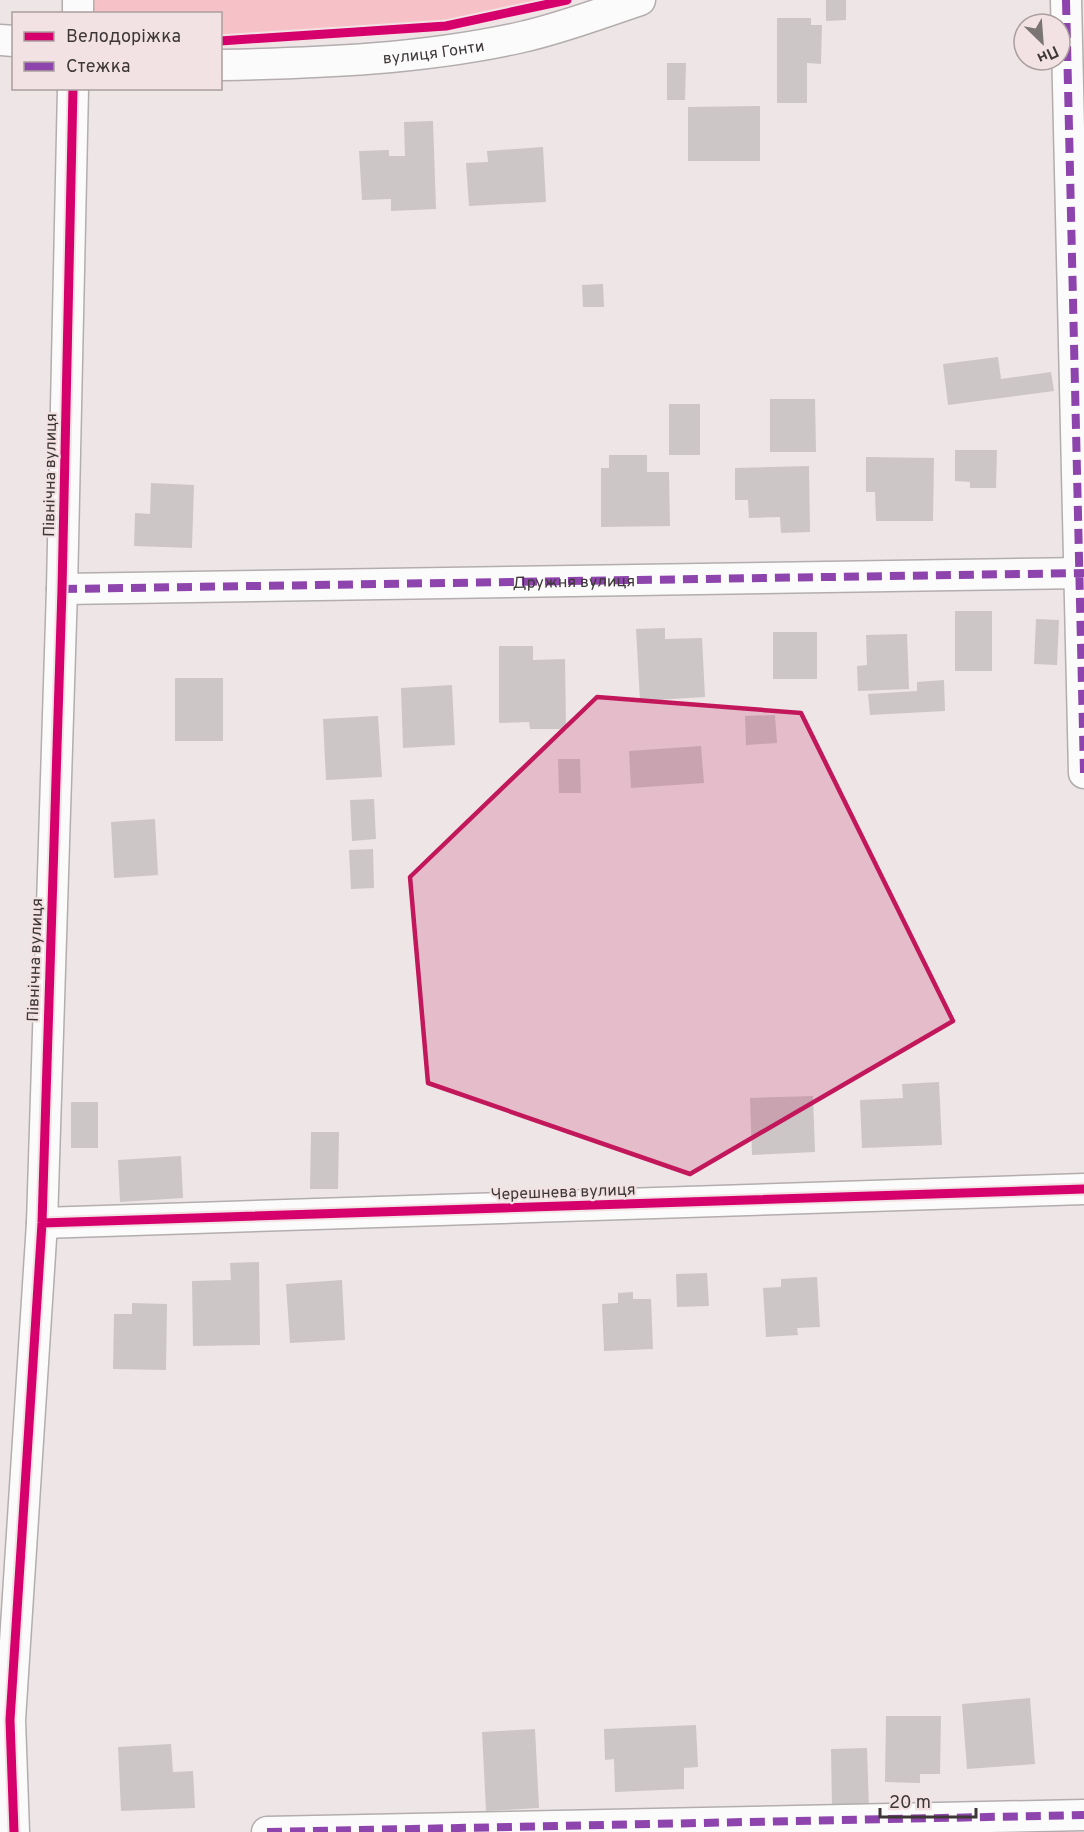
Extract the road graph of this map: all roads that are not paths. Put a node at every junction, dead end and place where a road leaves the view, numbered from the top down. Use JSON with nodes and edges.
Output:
{"nodes":[{"id":1,"x":640,"y":0,"type":"edge"},
{"id":2,"x":1066,"y":0,"type":"edge"},
{"id":3,"x":222,"y":65,"type":"edge"},
{"id":4,"x":73,"y":90,"type":"edge"},
{"id":5,"x":1082,"y":573,"type":"edge"},
{"id":6,"x":62,"y":589,"type":"junction"},
{"id":7,"x":1084,"y":772,"type":"edge"},
{"id":8,"x":1084,"y":1189,"type":"edge"},
{"id":9,"x":42,"y":1222,"type":"junction"},
{"id":10,"x":1084,"y":1815,"type":"edge"},
{"id":11,"x":14,"y":1832,"type":"edge"},
{"id":12,"x":267,"y":1832,"type":"edge"}],
"edges":[{"from":1,"to":3,"type":"street","name":"вулиця Гонти"},
{"from":2,"to":5,"type":"street"},
{"from":4,"to":6,"type":"street","name":"Північна вулиця"},
{"from":5,"to":6,"type":"street","name":"Дружня вулиця"},
{"from":5,"to":7,"type":"street"},
{"from":6,"to":9,"type":"street","name":"Північна вулиця"},
{"from":8,"to":9,"type":"street","name":"Черешнева вулиця"},
{"from":9,"to":11,"type":"street","name":"Північна вулиця"},
{"from":10,"to":12,"type":"street"}]}
